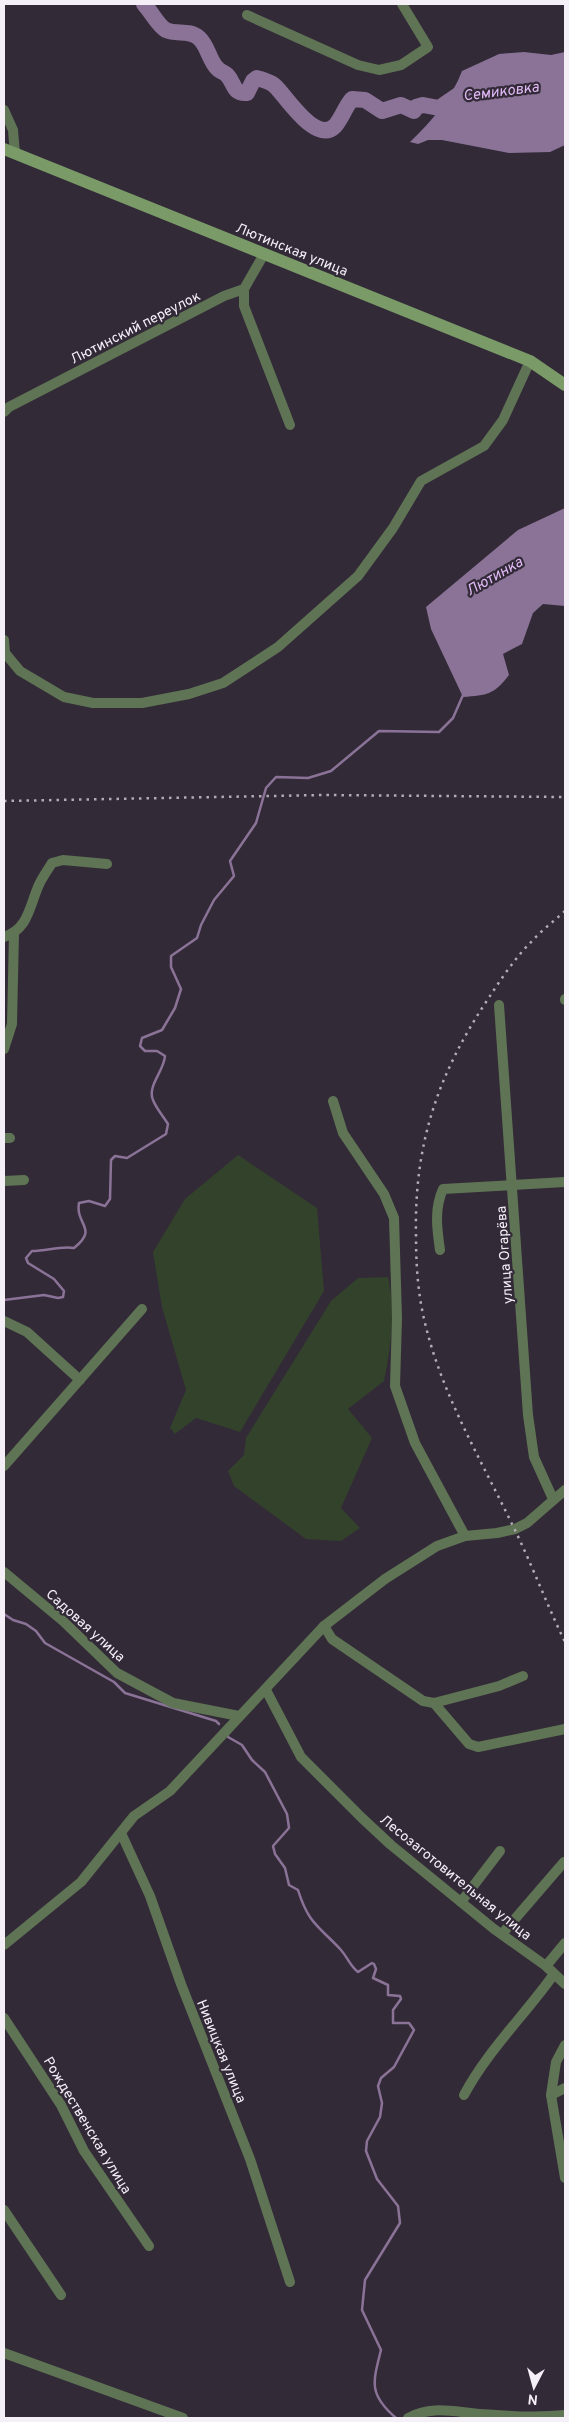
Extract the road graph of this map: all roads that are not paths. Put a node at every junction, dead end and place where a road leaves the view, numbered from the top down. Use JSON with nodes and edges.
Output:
{"nodes":[{"id":1,"x":402,"y":4,"type":"edge"},
{"id":2,"x":247,"y":15,"type":"dead end"},
{"id":3,"x":4,"y":110,"type":"edge"},
{"id":4,"x":9,"y":152,"type":"edge"},
{"id":5,"x":264,"y":254,"type":"junction"},
{"id":6,"x":244,"y":289,"type":"junction"},
{"id":7,"x":530,"y":362,"type":"junction"},
{"id":8,"x":565,"y":385,"type":"edge"},
{"id":9,"x":4,"y":412,"type":"edge"},
{"id":10,"x":290,"y":425,"type":"dead end"},
{"id":11,"x":4,"y":640,"type":"edge"},
{"id":12,"x":107,"y":864,"type":"dead end"},
{"id":13,"x":9,"y":935,"type":"edge"},
{"id":14,"x":499,"y":1006,"type":"dead end"},
{"id":15,"x":4,"y":1048,"type":"edge"},
{"id":16,"x":333,"y":1101,"type":"dead end"},
{"id":17,"x":24,"y":1180,"type":"dead end"},
{"id":18,"x":4,"y":1181,"type":"edge"},
{"id":19,"x":565,"y":1182,"type":"edge"},
{"id":20,"x":513,"y":1184,"type":"junction"},
{"id":21,"x":440,"y":1250,"type":"dead end"},
{"id":22,"x":142,"y":1309,"type":"dead end"},
{"id":23,"x":4,"y":1321,"type":"edge"},
{"id":24,"x":80,"y":1380,"type":"junction"},
{"id":25,"x":4,"y":1466,"type":"edge"},
{"id":26,"x":565,"y":1490,"type":"edge"},
{"id":27,"x":554,"y":1499,"type":"junction"},
{"id":28,"x":465,"y":1536,"type":"junction"},
{"id":29,"x":4,"y":1572,"type":"edge"},
{"id":30,"x":324,"y":1626,"type":"junction"},
{"id":31,"x":523,"y":1676,"type":"dead end"},
{"id":32,"x":266,"y":1690,"type":"junction"},
{"id":33,"x":434,"y":1703,"type":"junction"},
{"id":34,"x":239,"y":1716,"type":"junction"},
{"id":35,"x":565,"y":1729,"type":"edge"},
{"id":36,"x":121,"y":1833,"type":"junction"},
{"id":37,"x":500,"y":1851,"type":"dead end"},
{"id":38,"x":564,"y":1862,"type":"dead end"},
{"id":39,"x":460,"y":1902,"type":"junction"},
{"id":40,"x":502,"y":1934,"type":"junction"},
{"id":41,"x":565,"y":1943,"type":"edge"},
{"id":42,"x":4,"y":1945,"type":"edge"},
{"id":43,"x":546,"y":1966,"type":"junction"},
{"id":44,"x":554,"y":1974,"type":"junction"},
{"id":45,"x":565,"y":1984,"type":"edge"},
{"id":46,"x":4,"y":2018,"type":"edge"},
{"id":47,"x":565,"y":2045,"type":"edge"},
{"id":48,"x":565,"y":2088,"type":"edge"},
{"id":49,"x":464,"y":2095,"type":"dead end"},
{"id":50,"x":551,"y":2095,"type":"junction"},
{"id":51,"x":565,"y":2178,"type":"edge"},
{"id":52,"x":4,"y":2210,"type":"edge"},
{"id":53,"x":149,"y":2246,"type":"dead end"},
{"id":54,"x":290,"y":2282,"type":"dead end"},
{"id":55,"x":61,"y":2295,"type":"dead end"},
{"id":56,"x":4,"y":2354,"type":"edge"},
{"id":57,"x":565,"y":2416,"type":"edge"},
{"id":58,"x":183,"y":2418,"type":"edge"},
{"id":59,"x":408,"y":2418,"type":"edge"}],
"edges":[{"from":1,"to":2,"type":"street"},
{"from":3,"to":4,"type":"street"},
{"from":4,"to":5,"type":"main road","name":"Лютинская улица"},
{"from":5,"to":6,"type":"street"},
{"from":5,"to":7,"type":"main road","name":"Лютинская улица"},
{"from":6,"to":9,"type":"street","name":"Лютинский переулок"},
{"from":6,"to":10,"type":"street"},
{"from":7,"to":8,"type":"main road","name":"Лютинская улица"},
{"from":7,"to":11,"type":"street"},
{"from":12,"to":13,"type":"street"},
{"from":13,"to":15,"type":"street"},
{"from":14,"to":20,"type":"street","name":"улица Огарёва"},
{"from":16,"to":28,"type":"street"},
{"from":17,"to":18,"type":"street"},
{"from":19,"to":20,"type":"street"},
{"from":20,"to":21,"type":"street"},
{"from":20,"to":27,"type":"street","name":"улица Огарёва"},
{"from":22,"to":24,"type":"street"},
{"from":23,"to":24,"type":"street"},
{"from":24,"to":25,"type":"street"},
{"from":26,"to":27,"type":"street"},
{"from":27,"to":28,"type":"street"},
{"from":28,"to":30,"type":"street"},
{"from":29,"to":34,"type":"street","name":"Садовая улица"},
{"from":30,"to":32,"type":"street"},
{"from":30,"to":33,"type":"street"},
{"from":31,"to":33,"type":"street"},
{"from":32,"to":34,"type":"street"},
{"from":32,"to":39,"type":"street","name":"Лесозаготовительная улица"},
{"from":33,"to":35,"type":"street"},
{"from":34,"to":36,"type":"street"},
{"from":36,"to":42,"type":"street"},
{"from":36,"to":54,"type":"street","name":"Нивицкая улица"},
{"from":37,"to":39,"type":"street"},
{"from":38,"to":40,"type":"street"},
{"from":39,"to":40,"type":"street","name":"Лесозаготовительная улица"},
{"from":40,"to":43,"type":"street","name":"Лесозаготовительная улица"},
{"from":41,"to":43,"type":"street"},
{"from":43,"to":44,"type":"street","name":"Лесозаготовительная улица"},
{"from":44,"to":45,"type":"street","name":"Лесозаготовительная улица"},
{"from":44,"to":49,"type":"street"},
{"from":46,"to":53,"type":"street","name":"Рождественская улица"},
{"from":47,"to":50,"type":"street"},
{"from":48,"to":50,"type":"street"},
{"from":50,"to":51,"type":"street"},
{"from":52,"to":55,"type":"street"},
{"from":56,"to":58,"type":"street"},
{"from":57,"to":59,"type":"street"}]}
